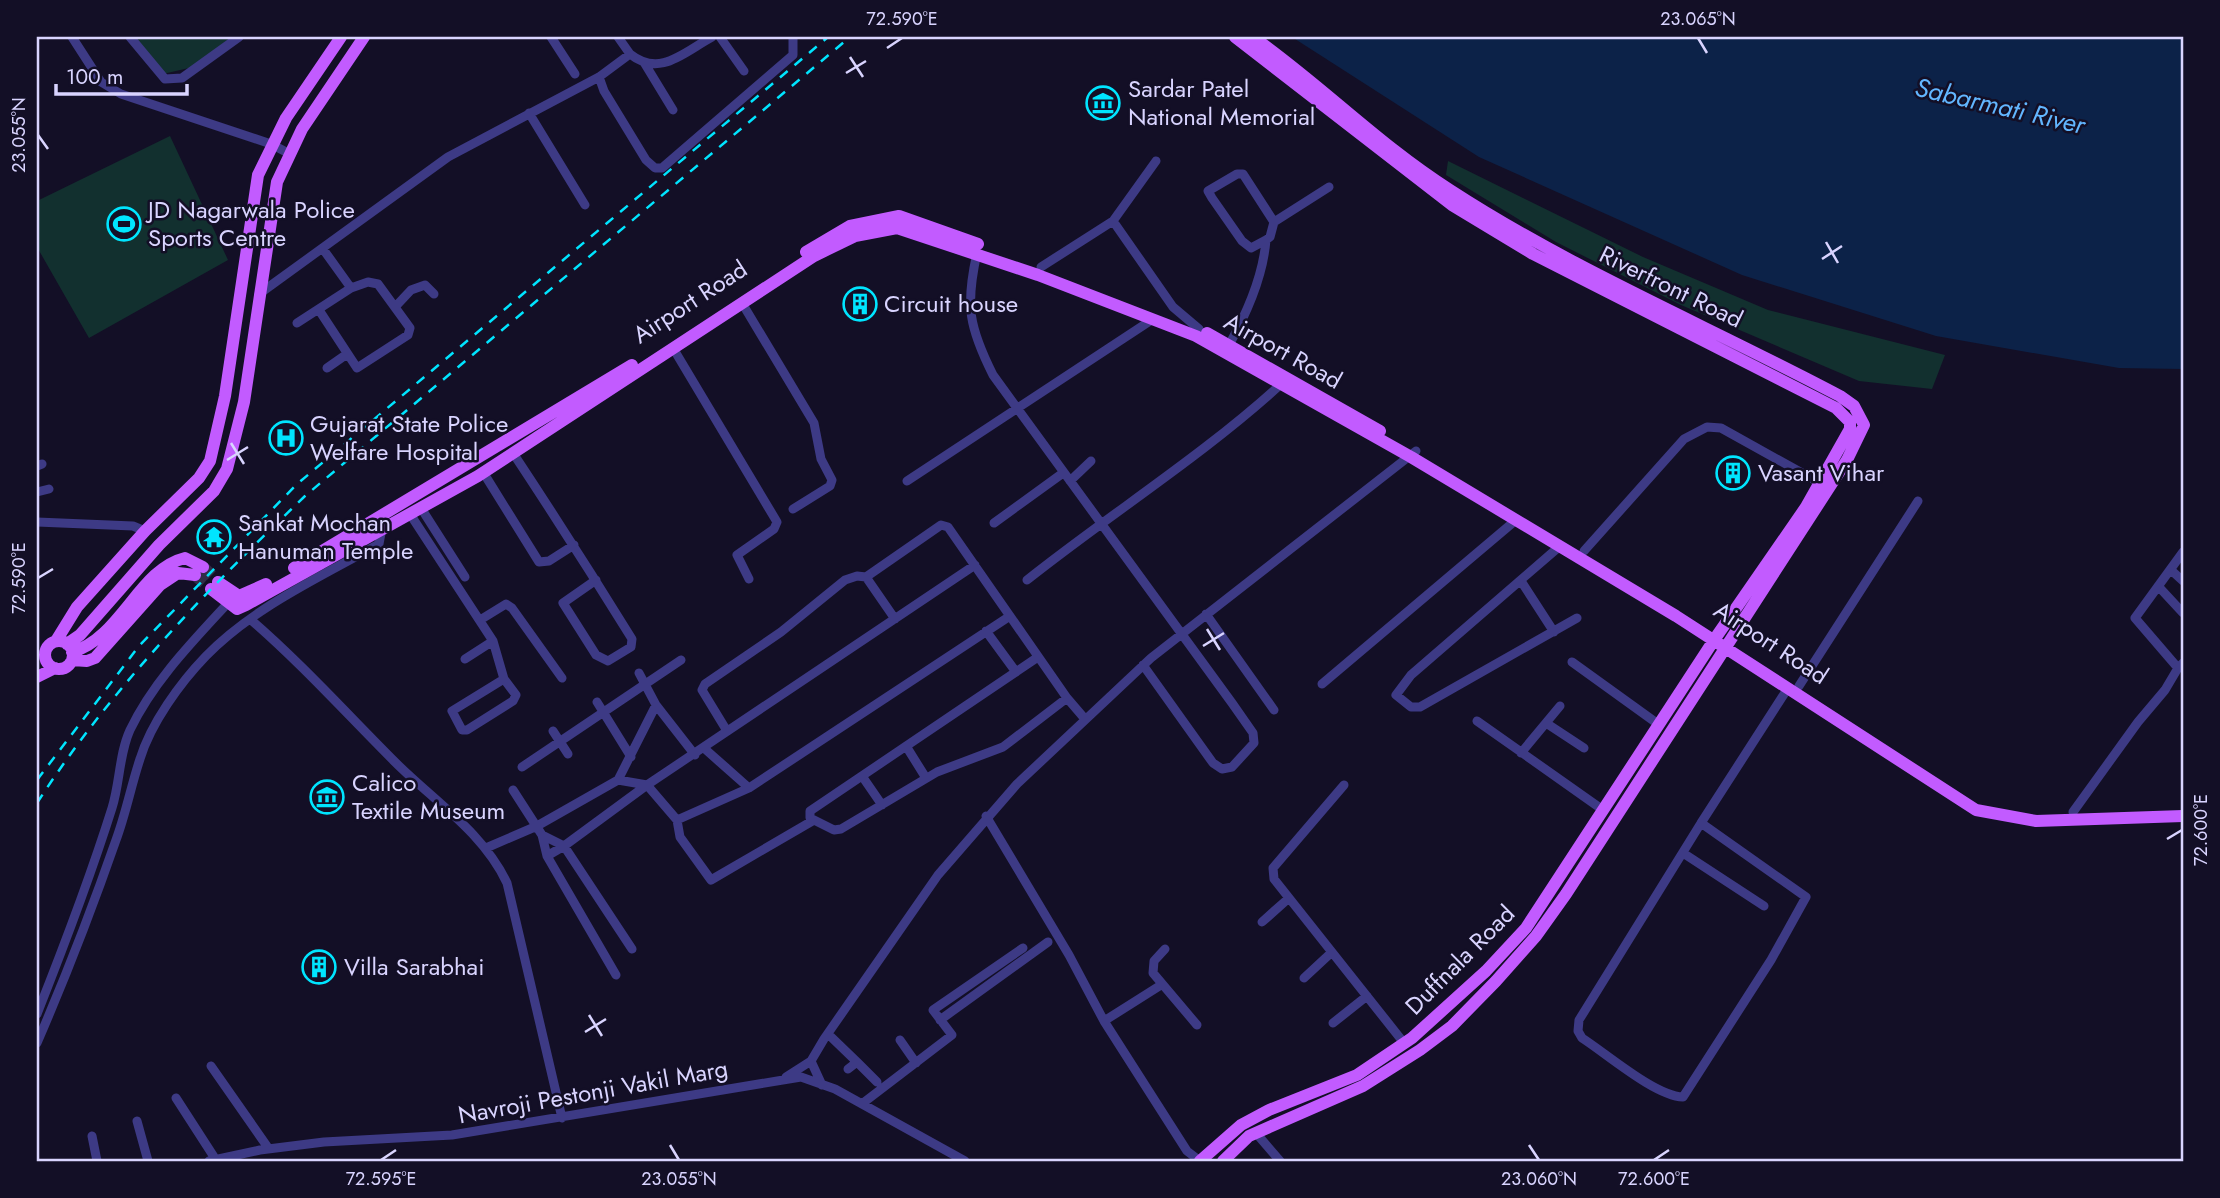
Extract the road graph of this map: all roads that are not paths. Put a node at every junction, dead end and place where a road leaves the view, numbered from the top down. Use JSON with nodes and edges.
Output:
{"nodes":[{"id":1,"x":72,"y":37,"type":"edge"},
{"id":2,"x":130,"y":37,"type":"edge"},
{"id":3,"x":239,"y":37,"type":"edge"},
{"id":4,"x":341,"y":37,"type":"edge"},
{"id":5,"x":364,"y":37,"type":"edge"},
{"id":6,"x":551,"y":37,"type":"edge"},
{"id":7,"x":618,"y":37,"type":"edge"},
{"id":8,"x":712,"y":37,"type":"edge"},
{"id":9,"x":720,"y":37,"type":"edge"},
{"id":10,"x":793,"y":37,"type":"edge"},
{"id":11,"x":1234,"y":37,"type":"edge"},
{"id":12,"x":1253,"y":37,"type":"edge"},
{"id":13,"x":630,"y":54,"type":"junction"},
{"id":14,"x":645,"y":64,"type":"junction"},
{"id":15,"x":744,"y":71,"type":"dead end"},
{"id":16,"x":575,"y":74,"type":"dead end"},
{"id":17,"x":599,"y":77,"type":"junction"},
{"id":18,"x":673,"y":110,"type":"dead end"},
{"id":19,"x":529,"y":113,"type":"junction"},
{"id":20,"x":271,"y":144,"type":"junction"},
{"id":21,"x":288,"y":153,"type":"junction"},
{"id":22,"x":1156,"y":161,"type":"dead end"},
{"id":23,"x":1329,"y":187,"type":"dead end"},
{"id":24,"x":585,"y":205,"type":"dead end"},
{"id":25,"x":1113,"y":221,"type":"junction"},
{"id":26,"x":1273,"y":222,"type":"junction"},
{"id":27,"x":1266,"y":240,"type":"junction"},
{"id":28,"x":323,"y":248,"type":"junction"},
{"id":29,"x":977,"y":253,"type":"junction"},
{"id":30,"x":1041,"y":267,"type":"junction"},
{"id":31,"x":351,"y":288,"type":"junction"},
{"id":32,"x":260,"y":294,"type":"junction"},
{"id":33,"x":434,"y":294,"type":"dead end"},
{"id":34,"x":742,"y":303,"type":"junction"},
{"id":35,"x":396,"y":306,"type":"junction"},
{"id":36,"x":319,"y":310,"type":"junction"},
{"id":37,"x":1153,"y":319,"type":"junction"},
{"id":38,"x":297,"y":323,"type":"dead end"},
{"id":39,"x":1199,"y":329,"type":"junction"},
{"id":40,"x":1229,"y":345,"type":"junction"},
{"id":41,"x":673,"y":348,"type":"junction"},
{"id":42,"x":347,"y":354,"type":"junction"},
{"id":43,"x":327,"y":368,"type":"dead end"},
{"id":44,"x":1280,"y":385,"type":"junction"},
{"id":45,"x":1017,"y":409,"type":"junction"},
{"id":46,"x":513,"y":453,"type":"junction"},
{"id":47,"x":1414,"y":454,"type":"junction"},
{"id":48,"x":1091,"y":461,"type":"dead end"},
{"id":49,"x":1063,"y":472,"type":"junction"},
{"id":50,"x":480,"y":474,"type":"junction"},
{"id":51,"x":908,"y":481,"type":"dead end"},
{"id":52,"x":1070,"y":481,"type":"junction"},
{"id":53,"x":1820,"y":483,"type":"junction"},
{"id":54,"x":49,"y":489,"type":"dead end"},
{"id":55,"x":37,"y":492,"type":"edge"},
{"id":56,"x":1918,"y":501,"type":"dead end"},
{"id":57,"x":793,"y":509,"type":"dead end"},
{"id":58,"x":416,"y":511,"type":"junction"},
{"id":59,"x":1516,"y":520,"type":"junction"},
{"id":60,"x":1101,"y":521,"type":"junction"},
{"id":61,"x":37,"y":522,"type":"edge"},
{"id":62,"x":994,"y":523,"type":"dead end"},
{"id":63,"x":380,"y":525,"type":"junction"},
{"id":64,"x":145,"y":531,"type":"junction"},
{"id":65,"x":515,"y":534,"type":"dead end"},
{"id":66,"x":357,"y":537,"type":"junction"},
{"id":67,"x":574,"y":545,"type":"junction"},
{"id":68,"x":1560,"y":546,"type":"junction"},
{"id":69,"x":1584,"y":551,"type":"junction"},
{"id":70,"x":2183,"y":552,"type":"edge"},
{"id":71,"x":975,"y":565,"type":"junction"},
{"id":72,"x":2171,"y":570,"type":"junction"},
{"id":73,"x":199,"y":571,"type":"tunnel mouth"},
{"id":74,"x":465,"y":577,"type":"dead end"},
{"id":75,"x":866,"y":577,"type":"junction"},
{"id":76,"x":749,"y":579,"type":"dead end"},
{"id":77,"x":596,"y":580,"type":"junction"},
{"id":78,"x":1027,"y":580,"type":"dead end"},
{"id":79,"x":1521,"y":581,"type":"junction"},
{"id":80,"x":2183,"y":581,"type":"edge"},
{"id":81,"x":2158,"y":586,"type":"junction"},
{"id":82,"x":228,"y":603,"type":"junction"},
{"id":83,"x":2183,"y":613,"type":"edge"},
{"id":84,"x":1206,"y":614,"type":"junction"},
{"id":85,"x":1010,"y":616,"type":"junction"},
{"id":86,"x":1577,"y":618,"type":"dead end"},
{"id":87,"x":250,"y":619,"type":"junction"},
{"id":88,"x":895,"y":619,"type":"junction"},
{"id":89,"x":480,"y":620,"type":"junction"},
{"id":90,"x":986,"y":631,"type":"junction"},
{"id":91,"x":1554,"y":632,"type":"junction"},
{"id":92,"x":1181,"y":634,"type":"junction"},
{"id":93,"x":1722,"y":640,"type":"junction"},
{"id":94,"x":493,"y":641,"type":"junction"},
{"id":95,"x":58,"y":650,"type":"edge"},
{"id":96,"x":1038,"y":657,"type":"junction"},
{"id":97,"x":466,"y":659,"type":"dead end"},
{"id":98,"x":681,"y":660,"type":"dead end"},
{"id":99,"x":1572,"y":662,"type":"dead end"},
{"id":100,"x":1143,"y":665,"type":"junction"},
{"id":101,"x":2180,"y":665,"type":"edge"},
{"id":102,"x":55,"y":668,"type":"junction"},
{"id":103,"x":1016,"y":672,"type":"junction"},
{"id":104,"x":639,"y":673,"type":"dead end"},
{"id":105,"x":37,"y":677,"type":"edge"},
{"id":106,"x":562,"y":678,"type":"dead end"},
{"id":107,"x":504,"y":679,"type":"junction"},
{"id":108,"x":645,"y":682,"type":"junction"},
{"id":109,"x":1322,"y":684,"type":"dead end"},
{"id":110,"x":1793,"y":687,"type":"junction"},
{"id":111,"x":1067,"y":698,"type":"junction"},
{"id":112,"x":597,"y":702,"type":"dead end"},
{"id":113,"x":656,"y":705,"type":"junction"},
{"id":114,"x":1560,"y":706,"type":"dead end"},
{"id":115,"x":1274,"y":710,"type":"dead end"},
{"id":116,"x":604,"y":711,"type":"junction"},
{"id":117,"x":1085,"y":719,"type":"junction"},
{"id":118,"x":1477,"y":721,"type":"dead end"},
{"id":119,"x":1546,"y":723,"type":"junction"},
{"id":120,"x":1658,"y":724,"type":"junction"},
{"id":121,"x":554,"y":731,"type":"dead end"},
{"id":122,"x":727,"y":732,"type":"junction"},
{"id":123,"x":560,"y":741,"type":"junction"},
{"id":124,"x":906,"y":746,"type":"junction"},
{"id":125,"x":1584,"y":748,"type":"dead end"},
{"id":126,"x":705,"y":749,"type":"junction"},
{"id":127,"x":124,"y":752,"type":"junction"},
{"id":128,"x":1521,"y":753,"type":"junction"},
{"id":129,"x":568,"y":754,"type":"dead end"},
{"id":130,"x":695,"y":755,"type":"junction"},
{"id":131,"x":631,"y":757,"type":"junction"},
{"id":132,"x":140,"y":758,"type":"junction"},
{"id":133,"x":522,"y":767,"type":"dead end"},
{"id":134,"x":862,"y":776,"type":"junction"},
{"id":135,"x":926,"y":778,"type":"junction"},
{"id":136,"x":618,"y":780,"type":"junction"},
{"id":137,"x":647,"y":785,"type":"junction"},
{"id":138,"x":1344,"y":785,"type":"dead end"},
{"id":139,"x":750,"y":788,"type":"junction"},
{"id":140,"x":513,"y":790,"type":"dead end"},
{"id":141,"x":882,"y":805,"type":"junction"},
{"id":142,"x":2183,"y":807,"type":"edge"},
{"id":143,"x":1603,"y":810,"type":"junction"},
{"id":144,"x":2073,"y":812,"type":"junction"},
{"id":145,"x":2012,"y":813,"type":"junction"},
{"id":146,"x":986,"y":816,"type":"junction"},
{"id":147,"x":2183,"y":816,"type":"edge"},
{"id":148,"x":677,"y":820,"type":"junction"},
{"id":149,"x":814,"y":820,"type":"junction"},
{"id":150,"x":1701,"y":823,"type":"junction"},
{"id":151,"x":540,"y":830,"type":"junction"},
{"id":152,"x":565,"y":846,"type":"junction"},
{"id":153,"x":485,"y":848,"type":"junction"},
{"id":154,"x":1683,"y":853,"type":"junction"},
{"id":155,"x":547,"y":856,"type":"junction"},
{"id":156,"x":1289,"y":898,"type":"junction"},
{"id":157,"x":1764,"y":906,"type":"dead end"},
{"id":158,"x":1262,"y":922,"type":"dead end"},
{"id":159,"x":1048,"y":942,"type":"dead end"},
{"id":160,"x":1023,"y":948,"type":"dead end"},
{"id":161,"x":1166,"y":948,"type":"dead end"},
{"id":162,"x":632,"y":949,"type":"dead end"},
{"id":163,"x":1332,"y":952,"type":"junction"},
{"id":164,"x":616,"y":975,"type":"dead end"},
{"id":165,"x":1304,"y":978,"type":"dead end"},
{"id":166,"x":1161,"y":985,"type":"junction"},
{"id":167,"x":1367,"y":996,"type":"junction"},
{"id":168,"x":37,"y":1014,"type":"edge"},
{"id":169,"x":940,"y":1020,"type":"junction"},
{"id":170,"x":1104,"y":1021,"type":"junction"},
{"id":171,"x":1333,"y":1023,"type":"dead end"},
{"id":172,"x":1197,"y":1026,"type":"dead end"},
{"id":173,"x":828,"y":1034,"type":"junction"},
{"id":174,"x":900,"y":1040,"type":"dead end"},
{"id":175,"x":37,"y":1043,"type":"edge"},
{"id":176,"x":1404,"y":1044,"type":"junction"},
{"id":177,"x":811,"y":1060,"type":"junction"},
{"id":178,"x":857,"y":1062,"type":"junction"},
{"id":179,"x":916,"y":1063,"type":"junction"},
{"id":180,"x":211,"y":1066,"type":"dead end"},
{"id":181,"x":848,"y":1069,"type":"dead end"},
{"id":182,"x":782,"y":1080,"type":"junction"},
{"id":183,"x":877,"y":1082,"type":"dead end"},
{"id":184,"x":822,"y":1085,"type":"junction"},
{"id":185,"x":176,"y":1098,"type":"dead end"},
{"id":186,"x":863,"y":1103,"type":"junction"},
{"id":187,"x":562,"y":1118,"type":"junction"},
{"id":188,"x":137,"y":1121,"type":"dead end"},
{"id":189,"x":1256,"y":1132,"type":"junction"},
{"id":190,"x":92,"y":1136,"type":"dead end"},
{"id":191,"x":269,"y":1149,"type":"junction"},
{"id":192,"x":212,"y":1160,"type":"edge"},
{"id":193,"x":97,"y":1161,"type":"edge"},
{"id":194,"x":148,"y":1161,"type":"edge"},
{"id":195,"x":965,"y":1161,"type":"edge"},
{"id":196,"x":1200,"y":1161,"type":"edge"},
{"id":197,"x":1223,"y":1161,"type":"edge"},
{"id":198,"x":1280,"y":1161,"type":"edge"}],
"edges":[{"from":1,"to":20,"type":"street"},
{"from":2,"to":3,"type":"street"},
{"from":4,"to":20,"type":"main road"},
{"from":5,"to":21,"type":"main road"},
{"from":6,"to":16,"type":"street"},
{"from":7,"to":13,"type":"street"},
{"from":8,"to":14,"type":"street"},
{"from":9,"to":15,"type":"street"},
{"from":10,"to":17,"type":"street"},
{"from":11,"to":53,"type":"main road","name":"Riverfront Road"},
{"from":12,"to":93,"type":"main road","name":"Riverfront Road"},
{"from":13,"to":14,"type":"street"},
{"from":13,"to":17,"type":"street"},
{"from":14,"to":18,"type":"street"},
{"from":17,"to":19,"type":"street"},
{"from":19,"to":24,"type":"street"},
{"from":19,"to":28,"type":"street"},
{"from":20,"to":21,"type":"street"},
{"from":20,"to":64,"type":"main road"},
{"from":21,"to":32,"type":"main road"},
{"from":22,"to":25,"type":"street"},
{"from":23,"to":26,"type":"street"},
{"from":25,"to":30,"type":"street"},
{"from":25,"to":39,"type":"street"},
{"from":26,"to":27,"type":"street"},
{"from":26,"to":27,"type":"street"},
{"from":27,"to":40,"type":"street"},
{"from":28,"to":31,"type":"street"},
{"from":28,"to":32,"type":"street"},
{"from":29,"to":34,"type":"main road","name":"Airport Road"},
{"from":29,"to":37,"type":"main road","name":"Airport Road"},
{"from":29,"to":45,"type":"street"},
{"from":30,"to":39,"type":"main road","name":"Airport Road"},
{"from":30,"to":63,"type":"main road","name":"Airport Road"},
{"from":31,"to":35,"type":"street"},
{"from":31,"to":36,"type":"street"},
{"from":32,"to":95,"type":"main road"},
{"from":33,"to":35,"type":"street"},
{"from":34,"to":41,"type":"main road","name":"Airport Road"},
{"from":34,"to":57,"type":"street"},
{"from":35,"to":42,"type":"street"},
{"from":36,"to":38,"type":"street"},
{"from":36,"to":42,"type":"street"},
{"from":37,"to":44,"type":"main road","name":"Airport Road"},
{"from":37,"to":45,"type":"street"},
{"from":39,"to":40,"type":"main road","name":"Airport Road"},
{"from":40,"to":47,"type":"main road","name":"Airport Road"},
{"from":41,"to":46,"type":"main road","name":"Airport Road"},
{"from":41,"to":76,"type":"street"},
{"from":42,"to":43,"type":"street"},
{"from":44,"to":47,"type":"main road","name":"Airport Road"},
{"from":44,"to":60,"type":"street"},
{"from":45,"to":49,"type":"street"},
{"from":45,"to":51,"type":"street"},
{"from":46,"to":50,"type":"main road","name":"Airport Road"},
{"from":46,"to":67,"type":"street"},
{"from":47,"to":59,"type":"main road","name":"Airport Road"},
{"from":47,"to":69,"type":"main road","name":"Airport Road"},
{"from":47,"to":84,"type":"street"},
{"from":48,"to":52,"type":"street"},
{"from":49,"to":52,"type":"street"},
{"from":49,"to":62,"type":"street"},
{"from":50,"to":58,"type":"main road","name":"Airport Road"},
{"from":50,"to":65,"type":"street"},
{"from":50,"to":67,"type":"street"},
{"from":52,"to":60,"type":"street"},
{"from":53,"to":69,"type":"street"},
{"from":53,"to":93,"type":"main road","name":"Riverfront Road"},
{"from":54,"to":55,"type":"street"},
{"from":56,"to":110,"type":"street"},
{"from":58,"to":63,"type":"main road","name":"Airport Road"},
{"from":58,"to":74,"type":"street"},
{"from":58,"to":89,"type":"street"},
{"from":59,"to":68,"type":"main road","name":"Airport Road"},
{"from":59,"to":109,"type":"street"},
{"from":60,"to":78,"type":"street"},
{"from":60,"to":92,"type":"street"},
{"from":61,"to":64,"type":"street"},
{"from":63,"to":66,"type":"main road","name":"Airport Road"},
{"from":63,"to":87,"type":"street"},
{"from":64,"to":95,"type":"main road"},
{"from":66,"to":82,"type":"main road"},
{"from":66,"to":82,"type":"main road"},
{"from":67,"to":77,"type":"street"},
{"from":68,"to":79,"type":"street"},
{"from":68,"to":93,"type":"main road","name":"Airport Road"},
{"from":69,"to":93,"type":"main road","name":"Airport Road"},
{"from":70,"to":72,"type":"street"},
{"from":71,"to":75,"type":"street"},
{"from":71,"to":85,"type":"street"},
{"from":71,"to":88,"type":"street"},
{"from":72,"to":80,"type":"street"},
{"from":72,"to":81,"type":"street"},
{"from":73,"to":95,"type":"main road"},
{"from":75,"to":88,"type":"street"},
{"from":75,"to":122,"type":"street"},
{"from":77,"to":77,"type":"street"},
{"from":79,"to":91,"type":"street"},
{"from":79,"to":91,"type":"street"},
{"from":81,"to":83,"type":"street"},
{"from":81,"to":101,"type":"street"},
{"from":82,"to":127,"type":"street"},
{"from":84,"to":92,"type":"street"},
{"from":84,"to":115,"type":"street"},
{"from":85,"to":90,"type":"street"},
{"from":85,"to":96,"type":"street"},
{"from":86,"to":91,"type":"street"},
{"from":87,"to":132,"type":"street"},
{"from":87,"to":153,"type":"street"},
{"from":88,"to":122,"type":"street"},
{"from":89,"to":94,"type":"street"},
{"from":89,"to":106,"type":"street"},
{"from":90,"to":103,"type":"street"},
{"from":90,"to":139,"type":"street"},
{"from":92,"to":100,"type":"street"},
{"from":92,"to":100,"type":"street"},
{"from":93,"to":110,"type":"main road","name":"Airport Road"},
{"from":93,"to":120,"type":"main road","name":"Duffnala Road"},
{"from":93,"to":189,"type":"main road"},
{"from":94,"to":97,"type":"street"},
{"from":94,"to":107,"type":"street"},
{"from":95,"to":102,"type":"main road"},
{"from":95,"to":102,"type":"main road"},
{"from":96,"to":103,"type":"street"},
{"from":96,"to":111,"type":"street"},
{"from":98,"to":108,"type":"street"},
{"from":99,"to":120,"type":"street"},
{"from":100,"to":117,"type":"street"},
{"from":101,"to":144,"type":"street"},
{"from":102,"to":105,"type":"main road"},
{"from":103,"to":124,"type":"street"},
{"from":104,"to":108,"type":"street"},
{"from":107,"to":107,"type":"street"},
{"from":108,"to":113,"type":"street"},
{"from":108,"to":116,"type":"street"},
{"from":110,"to":145,"type":"main road","name":"Airport Road"},
{"from":110,"to":150,"type":"street"},
{"from":111,"to":117,"type":"street"},
{"from":111,"to":135,"type":"street"},
{"from":112,"to":116,"type":"street"},
{"from":113,"to":130,"type":"street"},
{"from":113,"to":131,"type":"street"},
{"from":114,"to":119,"type":"street"},
{"from":116,"to":123,"type":"street"},
{"from":116,"to":131,"type":"street"},
{"from":117,"to":146,"type":"street"},
{"from":118,"to":128,"type":"street"},
{"from":119,"to":125,"type":"street"},
{"from":119,"to":128,"type":"street"},
{"from":120,"to":143,"type":"main road","name":"Duffnala Road"},
{"from":121,"to":123,"type":"street"},
{"from":122,"to":126,"type":"street"},
{"from":123,"to":129,"type":"street"},
{"from":123,"to":133,"type":"street"},
{"from":124,"to":134,"type":"street"},
{"from":124,"to":135,"type":"street"},
{"from":126,"to":130,"type":"street"},
{"from":126,"to":139,"type":"street"},
{"from":127,"to":132,"type":"street"},
{"from":127,"to":168,"type":"street"},
{"from":128,"to":143,"type":"street"},
{"from":130,"to":137,"type":"street"},
{"from":131,"to":136,"type":"street"},
{"from":132,"to":175,"type":"street"},
{"from":134,"to":141,"type":"street"},
{"from":134,"to":149,"type":"street"},
{"from":135,"to":141,"type":"street"},
{"from":136,"to":137,"type":"street"},
{"from":136,"to":151,"type":"street"},
{"from":137,"to":148,"type":"street"},
{"from":137,"to":152,"type":"street"},
{"from":138,"to":156,"type":"street"},
{"from":139,"to":148,"type":"street"},
{"from":140,"to":151,"type":"street"},
{"from":141,"to":149,"type":"street"},
{"from":142,"to":144,"type":"main road","name":"Airport Road"},
{"from":143,"to":176,"type":"main road","name":"Duffnala Road"},
{"from":144,"to":145,"type":"main road","name":"Airport Road"},
{"from":145,"to":147,"type":"main road","name":"Airport Road"},
{"from":146,"to":170,"type":"street"},
{"from":146,"to":173,"type":"street"},
{"from":148,"to":149,"type":"street"},
{"from":150,"to":154,"type":"street"},
{"from":150,"to":154,"type":"street"},
{"from":151,"to":152,"type":"street"},
{"from":151,"to":153,"type":"street"},
{"from":151,"to":155,"type":"street"},
{"from":152,"to":155,"type":"street"},
{"from":152,"to":162,"type":"street"},
{"from":153,"to":187,"type":"street"},
{"from":154,"to":157,"type":"street"},
{"from":155,"to":164,"type":"street"},
{"from":156,"to":158,"type":"street"},
{"from":156,"to":163,"type":"street"},
{"from":159,"to":169,"type":"street"},
{"from":160,"to":169,"type":"street"},
{"from":161,"to":166,"type":"street"},
{"from":163,"to":165,"type":"street"},
{"from":163,"to":167,"type":"street"},
{"from":166,"to":170,"type":"street"},
{"from":166,"to":172,"type":"street"},
{"from":167,"to":171,"type":"street"},
{"from":167,"to":176,"type":"street"},
{"from":169,"to":179,"type":"street"},
{"from":170,"to":196,"type":"street"},
{"from":173,"to":177,"type":"street"},
{"from":173,"to":178,"type":"street"},
{"from":174,"to":179,"type":"street"},
{"from":176,"to":196,"type":"main road","name":"Duffnala Road"},
{"from":177,"to":182,"type":"street"},
{"from":177,"to":184,"type":"street"},
{"from":178,"to":181,"type":"street"},
{"from":178,"to":183,"type":"street"},
{"from":179,"to":186,"type":"street"},
{"from":180,"to":191,"type":"street"},
{"from":182,"to":184,"type":"street","name":"Navroji Pestonji Vakil Marg"},
{"from":182,"to":187,"type":"street","name":"Navroji Pestonji Vakil Marg"},
{"from":184,"to":186,"type":"street","name":"Navroji Pestonji Vakil Marg"},
{"from":185,"to":192,"type":"street"},
{"from":186,"to":195,"type":"street","name":"Navroji Pestonji Vakil Marg"},
{"from":187,"to":191,"type":"street","name":"Navroji Pestonji Vakil Marg"},
{"from":188,"to":194,"type":"street"},
{"from":189,"to":197,"type":"main road"},
{"from":189,"to":198,"type":"street"},
{"from":190,"to":193,"type":"street"},
{"from":191,"to":192,"type":"street","name":"Navroji Pestonji Vakil Marg"}]}
